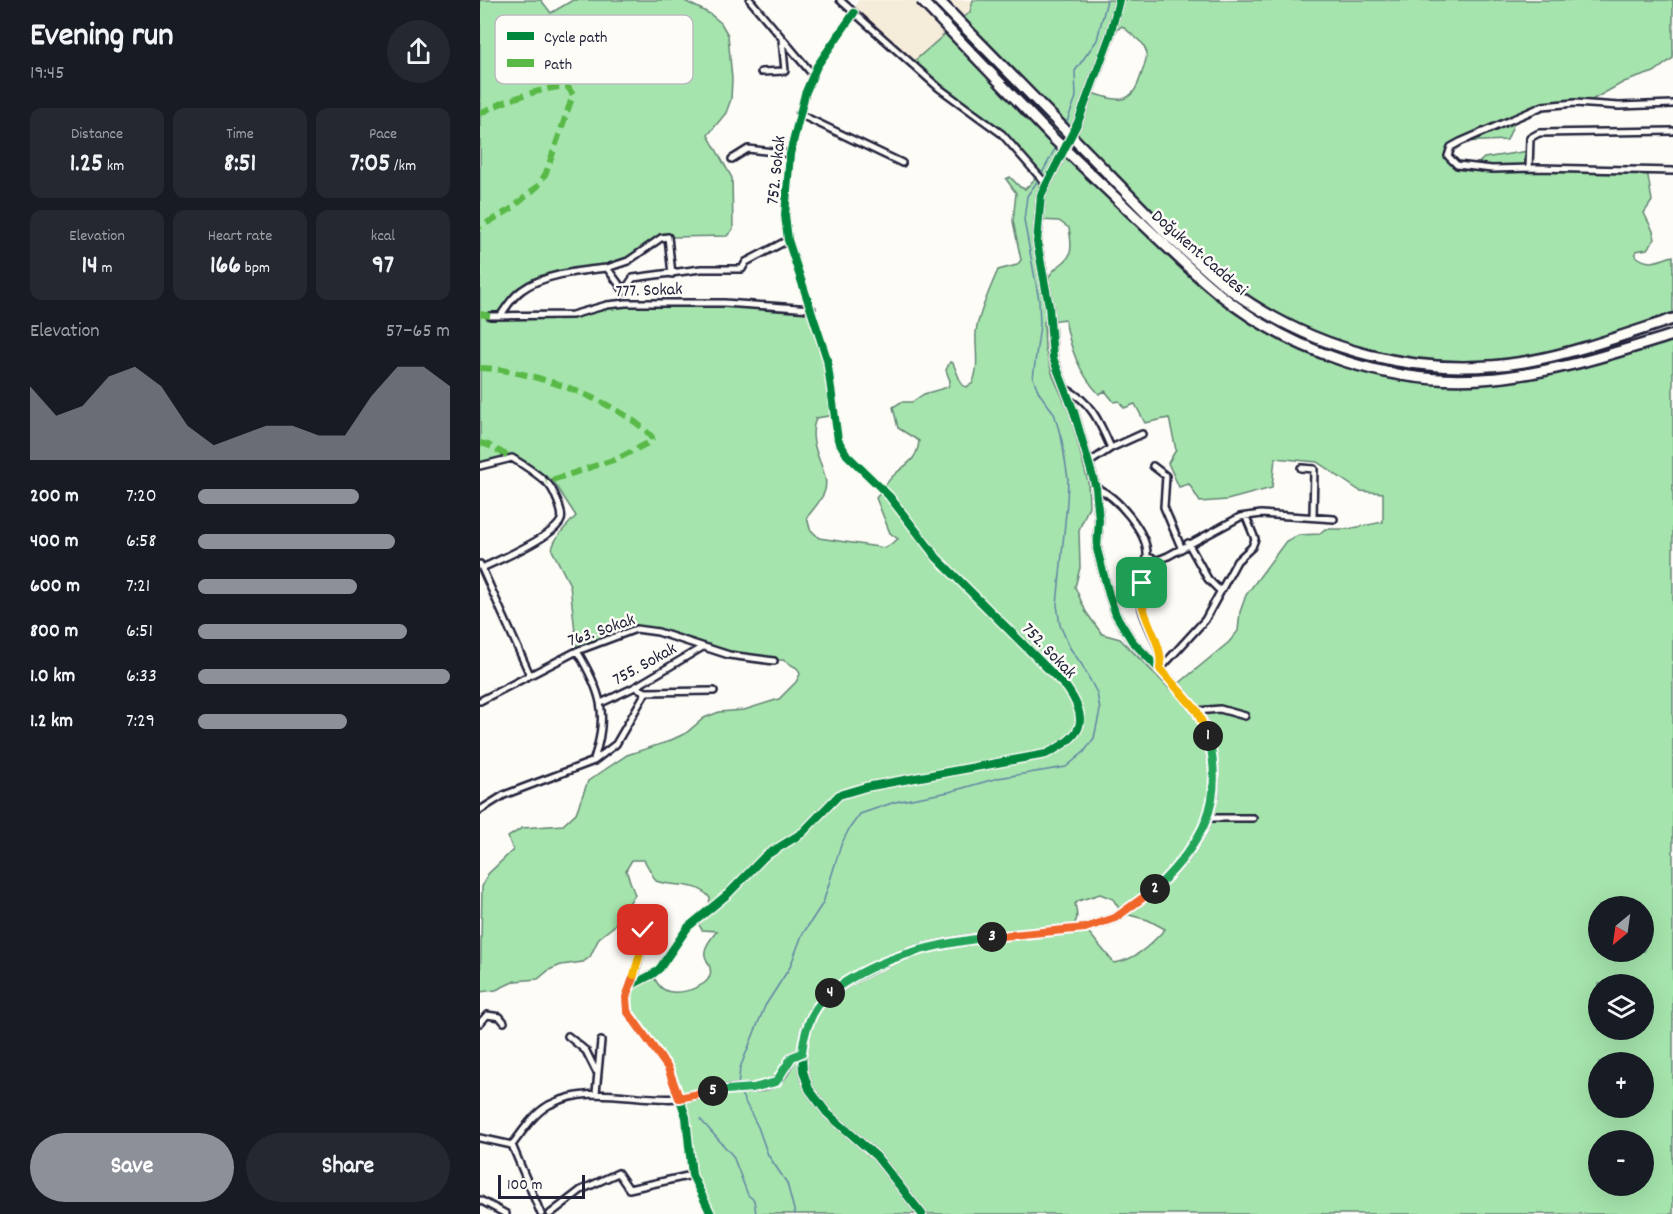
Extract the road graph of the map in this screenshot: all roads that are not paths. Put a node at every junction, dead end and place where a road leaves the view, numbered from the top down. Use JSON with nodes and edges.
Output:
{"nodes":[{"id":1,"x":750,"y":0,"type":"edge"},
{"id":2,"x":840,"y":0,"type":"edge"},
{"id":3,"x":921,"y":0,"type":"edge"},
{"id":4,"x":938,"y":0,"type":"edge"},
{"id":5,"x":1119,"y":0,"type":"edge"},
{"id":6,"x":854,"y":13,"type":"junction"},
{"id":7,"x":782,"y":37,"type":"junction"},
{"id":8,"x":761,"y":72,"type":"dead end"},
{"id":9,"x":813,"y":75,"type":"junction"},
{"id":10,"x":1673,"y":104,"type":"edge"},
{"id":11,"x":799,"y":114,"type":"junction"},
{"id":12,"x":1673,"y":131,"type":"edge"},
{"id":13,"x":790,"y":154,"type":"junction"},
{"id":14,"x":732,"y":159,"type":"dead end"},
{"id":15,"x":902,"y":163,"type":"dead end"},
{"id":16,"x":1529,"y":168,"type":"junction"},
{"id":17,"x":1673,"y":171,"type":"edge"},
{"id":18,"x":1046,"y":184,"type":"junction"},
{"id":19,"x":788,"y":240,"type":"junction"},
{"id":20,"x":1167,"y":241,"type":"junction"},
{"id":21,"x":607,"y":268,"type":"junction"},
{"id":22,"x":672,"y":274,"type":"junction"},
{"id":23,"x":624,"y":291,"type":"junction"},
{"id":24,"x":626,"y":303,"type":"junction"},
{"id":25,"x":812,"y":309,"type":"junction"},
{"id":26,"x":501,"y":315,"type":"junction"},
{"id":27,"x":489,"y":316,"type":"dead end"},
{"id":28,"x":1673,"y":319,"type":"edge"},
{"id":29,"x":1673,"y":335,"type":"edge"},
{"id":30,"x":1066,"y":388,"type":"junction"},
{"id":31,"x":1142,"y":434,"type":"dead end"},
{"id":32,"x":1112,"y":448,"type":"junction"},
{"id":33,"x":1090,"y":462,"type":"junction"},
{"id":34,"x":480,"y":466,"type":"edge"},
{"id":35,"x":1153,"y":466,"type":"dead end"},
{"id":36,"x":1301,"y":468,"type":"dead end"},
{"id":37,"x":1096,"y":488,"type":"junction"},
{"id":38,"x":1246,"y":517,"type":"junction"},
{"id":39,"x":1313,"y":517,"type":"junction"},
{"id":40,"x":1334,"y":519,"type":"dead end"},
{"id":41,"x":1188,"y":543,"type":"junction"},
{"id":42,"x":1181,"y":548,"type":"junction"},
{"id":43,"x":1147,"y":557,"type":"junction"},
{"id":44,"x":481,"y":566,"type":"edge"},
{"id":45,"x":1220,"y":591,"type":"junction"},
{"id":46,"x":701,"y":648,"type":"junction"},
{"id":47,"x":577,"y":651,"type":"junction"},
{"id":48,"x":774,"y":661,"type":"dead end"},
{"id":49,"x":1160,"y":669,"type":"junction"},
{"id":50,"x":531,"y":675,"type":"junction"},
{"id":51,"x":635,"y":687,"type":"junction"},
{"id":52,"x":714,"y":691,"type":"dead end"},
{"id":53,"x":646,"y":692,"type":"junction"},
{"id":54,"x":481,"y":699,"type":"edge"},
{"id":55,"x":601,"y":703,"type":"junction"},
{"id":56,"x":1197,"y":711,"type":"junction"},
{"id":57,"x":1245,"y":716,"type":"dead end"},
{"id":58,"x":594,"y":761,"type":"junction"},
{"id":59,"x":480,"y":810,"type":"edge"},
{"id":60,"x":1209,"y":818,"type":"junction"},
{"id":61,"x":1253,"y":818,"type":"dead end"},
{"id":62,"x":643,"y":930,"type":"dead end"},
{"id":63,"x":632,"y":985,"type":"junction"},
{"id":64,"x":504,"y":1022,"type":"dead end"},
{"id":65,"x":480,"y":1023,"type":"edge"},
{"id":66,"x":568,"y":1036,"type":"dead end"},
{"id":67,"x":601,"y":1041,"type":"dead end"},
{"id":68,"x":802,"y":1053,"type":"junction"},
{"id":69,"x":596,"y":1072,"type":"junction"},
{"id":70,"x":596,"y":1093,"type":"junction"},
{"id":71,"x":679,"y":1098,"type":"junction"},
{"id":72,"x":480,"y":1138,"type":"edge"},
{"id":73,"x":512,"y":1145,"type":"junction"},
{"id":74,"x":692,"y":1175,"type":"junction"},
{"id":75,"x":480,"y":1200,"type":"edge"},
{"id":76,"x":506,"y":1214,"type":"edge"},
{"id":77,"x":541,"y":1214,"type":"edge"},
{"id":78,"x":550,"y":1214,"type":"edge"},
{"id":79,"x":711,"y":1214,"type":"edge"},
{"id":80,"x":922,"y":1214,"type":"edge"}],
"edges":[{"from":1,"to":7,"type":"street"},
{"from":2,"to":6,"type":"street"},
{"from":3,"to":20,"type":"main road","name":"Doğukent Caddesi","bridge":true},
{"from":4,"to":20,"type":"main road","name":"Doğukent Caddesi","bridge":true},
{"from":5,"to":18,"type":"street"},
{"from":6,"to":9,"type":"street","name":"752. Sokak"},
{"from":6,"to":18,"type":"street"},
{"from":7,"to":8,"type":"street"},
{"from":7,"to":9,"type":"street"},
{"from":9,"to":11,"type":"street","name":"752. Sokak"},
{"from":10,"to":16,"type":"street"},
{"from":11,"to":13,"type":"street","name":"752. Sokak"},
{"from":11,"to":15,"type":"street"},
{"from":12,"to":16,"type":"street"},
{"from":13,"to":14,"type":"street"},
{"from":13,"to":19,"type":"street","name":"752. Sokak"},
{"from":16,"to":17,"type":"street"},
{"from":18,"to":30,"type":"street"},
{"from":19,"to":22,"type":"street"},
{"from":19,"to":25,"type":"street","name":"752. Sokak"},
{"from":20,"to":28,"type":"main road","name":"Doğukent Caddesi"},
{"from":20,"to":29,"type":"main road","name":"Doğukent Caddesi"},
{"from":21,"to":22,"type":"street"},
{"from":21,"to":23,"type":"street"},
{"from":21,"to":26,"type":"street"},
{"from":22,"to":23,"type":"street"},
{"from":23,"to":24,"type":"street"},
{"from":24,"to":25,"type":"street","name":"777. Sokak"},
{"from":24,"to":26,"type":"street","name":"777. Sokak"},
{"from":25,"to":63,"type":"street","name":"752. Sokak"},
{"from":26,"to":27,"type":"street","name":"777. Sokak"},
{"from":30,"to":32,"type":"street"},
{"from":30,"to":33,"type":"street"},
{"from":31,"to":32,"type":"street"},
{"from":32,"to":33,"type":"street"},
{"from":33,"to":37,"type":"street"},
{"from":34,"to":44,"type":"street"},
{"from":35,"to":42,"type":"street"},
{"from":36,"to":39,"type":"street"},
{"from":37,"to":43,"type":"street"},
{"from":37,"to":49,"type":"street"},
{"from":38,"to":39,"type":"street"},
{"from":38,"to":41,"type":"street"},
{"from":38,"to":45,"type":"street"},
{"from":39,"to":40,"type":"street"},
{"from":41,"to":42,"type":"street"},
{"from":41,"to":45,"type":"street"},
{"from":42,"to":43,"type":"street"},
{"from":43,"to":49,"type":"street"},
{"from":44,"to":50,"type":"street"},
{"from":45,"to":49,"type":"street"},
{"from":46,"to":47,"type":"street","name":"763. Sokak"},
{"from":46,"to":48,"type":"street","name":"763. Sokak"},
{"from":46,"to":51,"type":"street","name":"755. Sokak"},
{"from":47,"to":50,"type":"street","name":"763. Sokak"},
{"from":47,"to":55,"type":"street"},
{"from":49,"to":56,"type":"street"},
{"from":50,"to":54,"type":"street","name":"763. Sokak"},
{"from":51,"to":53,"type":"street"},
{"from":51,"to":55,"type":"street","name":"755. Sokak"},
{"from":52,"to":53,"type":"street"},
{"from":53,"to":58,"type":"street"},
{"from":55,"to":58,"type":"street"},
{"from":56,"to":57,"type":"street"},
{"from":56,"to":60,"type":"street"},
{"from":58,"to":59,"type":"street"},
{"from":60,"to":61,"type":"street"},
{"from":60,"to":68,"type":"street"},
{"from":62,"to":63,"type":"street"},
{"from":63,"to":71,"type":"street"},
{"from":64,"to":65,"type":"street"},
{"from":66,"to":69,"type":"street"},
{"from":67,"to":69,"type":"street"},
{"from":68,"to":71,"type":"street"},
{"from":68,"to":80,"type":"street"},
{"from":69,"to":70,"type":"street"},
{"from":70,"to":71,"type":"street"},
{"from":70,"to":73,"type":"street"},
{"from":71,"to":74,"type":"street"},
{"from":72,"to":73,"type":"street"},
{"from":73,"to":77,"type":"street"},
{"from":74,"to":78,"type":"street"},
{"from":74,"to":79,"type":"street"},
{"from":75,"to":76,"type":"street"}]}
